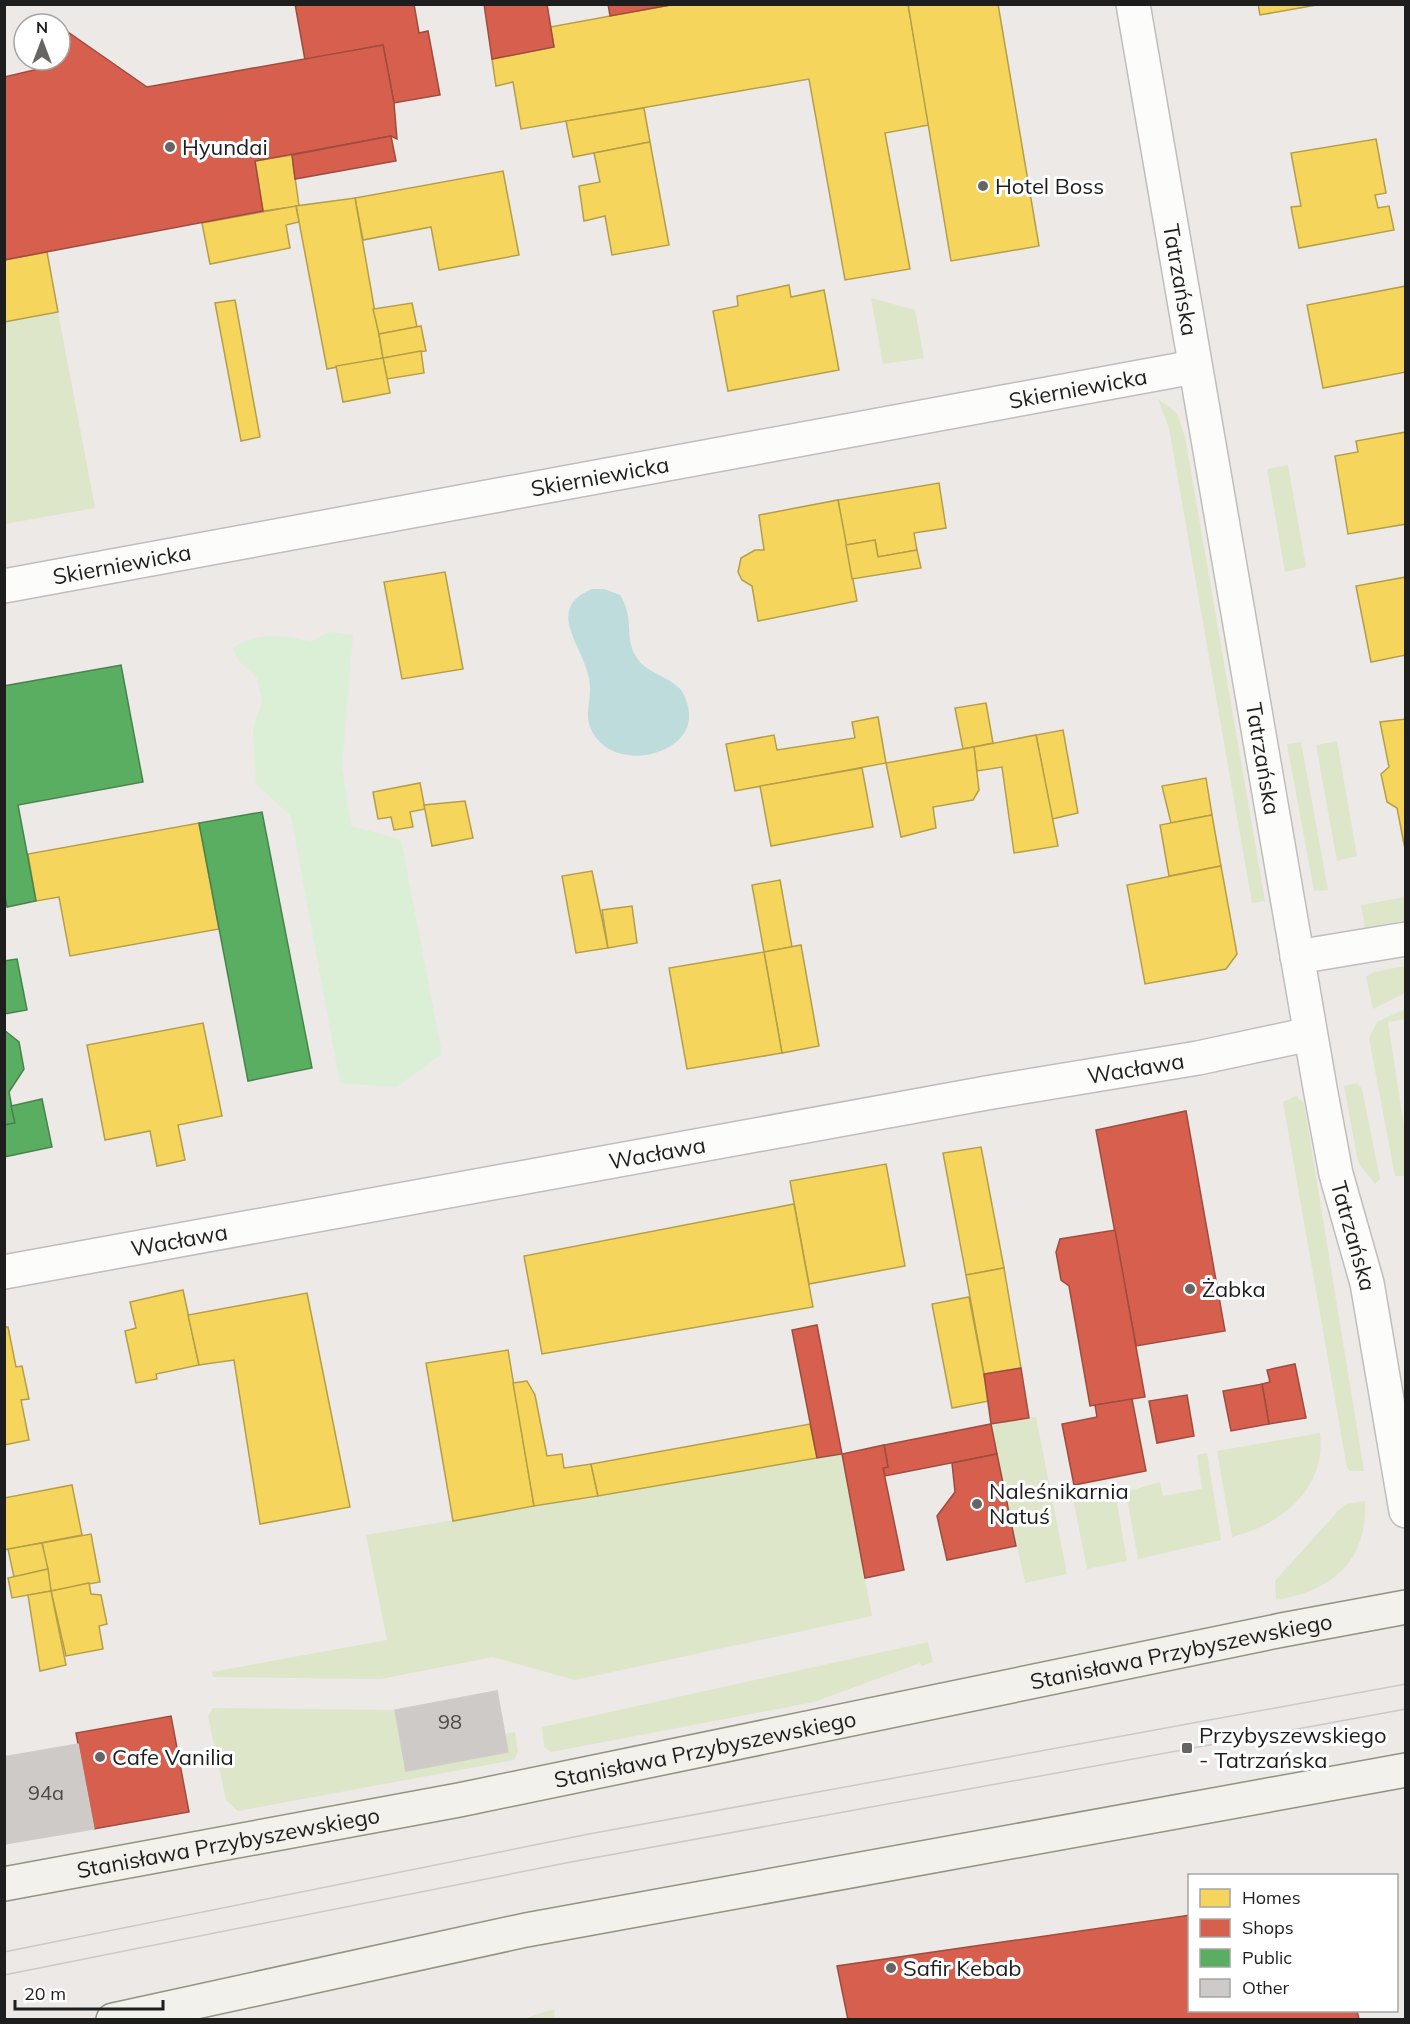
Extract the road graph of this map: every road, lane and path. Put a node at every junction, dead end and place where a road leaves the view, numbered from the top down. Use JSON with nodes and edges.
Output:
{"nodes":[{"id":1,"x":1132,"y":4,"type":"edge"},
{"id":2,"x":1194,"y":367,"type":"junction"},
{"id":3,"x":4,"y":586,"type":"edge"},
{"id":4,"x":1406,"y":939,"type":"edge"},
{"id":5,"x":1297,"y":957,"type":"junction"},
{"id":6,"x":1310,"y":1034,"type":"junction"},
{"id":7,"x":4,"y":1272,"type":"edge"},
{"id":8,"x":1406,"y":1512,"type":"edge"},
{"id":9,"x":1406,"y":1607,"type":"edge"},
{"id":10,"x":1406,"y":1770,"type":"edge"},
{"id":11,"x":4,"y":1884,"type":"edge"},
{"id":12,"x":113,"y":2019,"type":"edge"}],
"edges":[{"from":1,"to":2,"type":"street","name":"Tatrzańska"},
{"from":2,"to":3,"type":"street","name":"Skierniewicka"},
{"from":2,"to":5,"type":"street","name":"Tatrzańska"},
{"from":4,"to":5,"type":"street"},
{"from":5,"to":6,"type":"street","name":"Tatrzańska"},
{"from":6,"to":7,"type":"street","name":"Wacława"},
{"from":6,"to":8,"type":"street","name":"Tatrzańska"},
{"from":9,"to":11,"type":"main road","name":"Stanisława Przybyszewskiego"},
{"from":10,"to":12,"type":"main road"}]}
